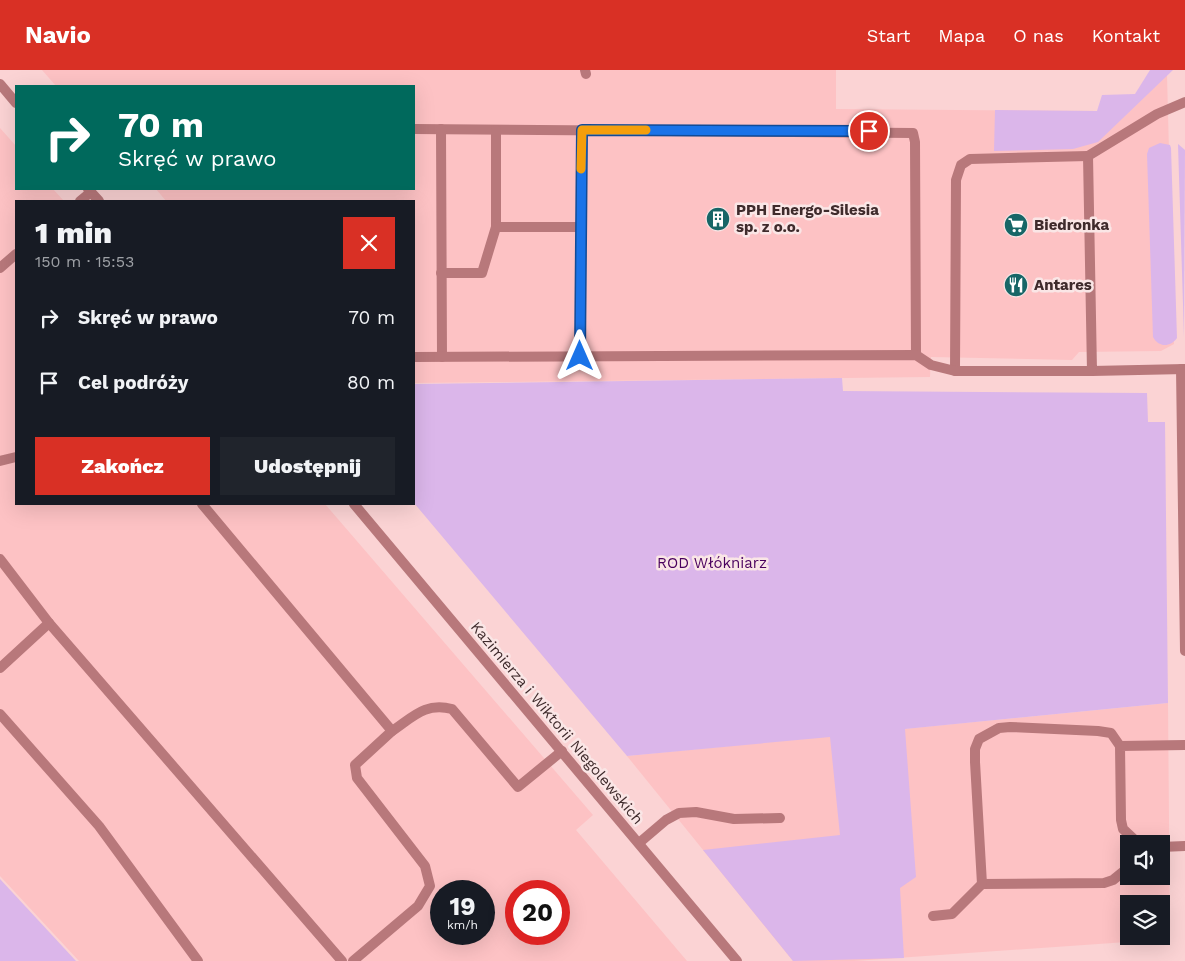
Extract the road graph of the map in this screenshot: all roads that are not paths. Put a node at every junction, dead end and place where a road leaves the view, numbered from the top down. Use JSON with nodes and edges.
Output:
{"nodes":[{"id":1,"x":0,"y":84,"type":"edge"},
{"id":2,"x":15,"y":102,"type":"edge"},
{"id":3,"x":1185,"y":102,"type":"edge"},
{"id":4,"x":415,"y":129,"type":"edge"},
{"id":5,"x":441,"y":129,"type":"junction"},
{"id":6,"x":496,"y":130,"type":"junction"},
{"id":7,"x":582,"y":130,"type":"junction"},
{"id":8,"x":1088,"y":156,"type":"junction"},
{"id":9,"x":90,"y":190,"type":"edge"},
{"id":10,"x":81,"y":200,"type":"edge"},
{"id":11,"x":98,"y":200,"type":"edge"},
{"id":12,"x":496,"y":227,"type":"junction"},
{"id":13,"x":580,"y":227,"type":"junction"},
{"id":14,"x":15,"y":255,"type":"edge"},
{"id":15,"x":0,"y":268,"type":"edge"},
{"id":16,"x":441,"y":273,"type":"junction"},
{"id":17,"x":916,"y":355,"type":"junction"},
{"id":18,"x":580,"y":356,"type":"junction"},
{"id":19,"x":415,"y":357,"type":"edge"},
{"id":20,"x":442,"y":357,"type":"junction"},
{"id":21,"x":1183,"y":369,"type":"edge"},
{"id":22,"x":955,"y":371,"type":"junction"},
{"id":23,"x":1092,"y":371,"type":"junction"},
{"id":24,"x":15,"y":457,"type":"edge"},
{"id":25,"x":0,"y":461,"type":"edge"},
{"id":26,"x":1184,"y":480,"type":"edge"},
{"id":27,"x":203,"y":505,"type":"edge"},
{"id":28,"x":355,"y":505,"type":"edge"},
{"id":29,"x":0,"y":559,"type":"edge"},
{"id":30,"x":49,"y":623,"type":"junction"},
{"id":31,"x":1185,"y":651,"type":"edge"},
{"id":32,"x":0,"y":668,"type":"edge"},
{"id":33,"x":0,"y":714,"type":"edge"},
{"id":34,"x":392,"y":731,"type":"junction"},
{"id":35,"x":1185,"y":744,"type":"edge"},
{"id":36,"x":1120,"y":746,"type":"junction"},
{"id":37,"x":562,"y":751,"type":"junction"},
{"id":38,"x":780,"y":818,"type":"dead end"},
{"id":39,"x":1130,"y":835,"type":"edge"},
{"id":40,"x":639,"y":843,"type":"junction"},
{"id":41,"x":1185,"y":846,"type":"edge"},
{"id":42,"x":1170,"y":847,"type":"edge"},
{"id":43,"x":1120,"y":874,"type":"edge"},
{"id":44,"x":982,"y":884,"type":"junction"},
{"id":45,"x":933,"y":916,"type":"dead end"},
{"id":46,"x":735,"y":960,"type":"edge"},
{"id":47,"x":198,"y":961,"type":"edge"},
{"id":48,"x":342,"y":961,"type":"edge"},
{"id":49,"x":353,"y":961,"type":"edge"}],
"edges":[{"from":1,"to":2,"type":"street"},
{"from":3,"to":8,"type":"street"},
{"from":4,"to":5,"type":"street"},
{"from":5,"to":6,"type":"street"},
{"from":5,"to":16,"type":"street"},
{"from":6,"to":7,"type":"street"},
{"from":6,"to":12,"type":"street"},
{"from":7,"to":13,"type":"street"},
{"from":7,"to":17,"type":"street"},
{"from":8,"to":22,"type":"street"},
{"from":8,"to":23,"type":"street"},
{"from":9,"to":10,"type":"street"},
{"from":9,"to":11,"type":"street"},
{"from":12,"to":13,"type":"street"},
{"from":12,"to":16,"type":"street"},
{"from":13,"to":18,"type":"street"},
{"from":14,"to":15,"type":"street"},
{"from":16,"to":20,"type":"street"},
{"from":17,"to":18,"type":"street"},
{"from":17,"to":22,"type":"street"},
{"from":18,"to":20,"type":"street"},
{"from":19,"to":20,"type":"street"},
{"from":21,"to":23,"type":"street"},
{"from":21,"to":26,"type":"street"},
{"from":22,"to":23,"type":"street"},
{"from":24,"to":25,"type":"street"},
{"from":26,"to":31,"type":"street"},
{"from":27,"to":34,"type":"street"},
{"from":28,"to":37,"type":"street","name":"Kazimierza i Wiktorii Niegolewskich"},
{"from":29,"to":30,"type":"street"},
{"from":30,"to":32,"type":"street"},
{"from":30,"to":48,"type":"street"},
{"from":33,"to":47,"type":"street"},
{"from":34,"to":37,"type":"street"},
{"from":34,"to":49,"type":"street"},
{"from":35,"to":36,"type":"street"},
{"from":36,"to":39,"type":"street"},
{"from":36,"to":44,"type":"street"},
{"from":37,"to":40,"type":"street","name":"Kazimierza i Wiktorii Niegolewskich"},
{"from":38,"to":40,"type":"street"},
{"from":40,"to":46,"type":"street","name":"Kazimierza i Wiktorii Niegolewskich"},
{"from":41,"to":42,"type":"street"},
{"from":43,"to":44,"type":"street"},
{"from":44,"to":45,"type":"street"}]}
